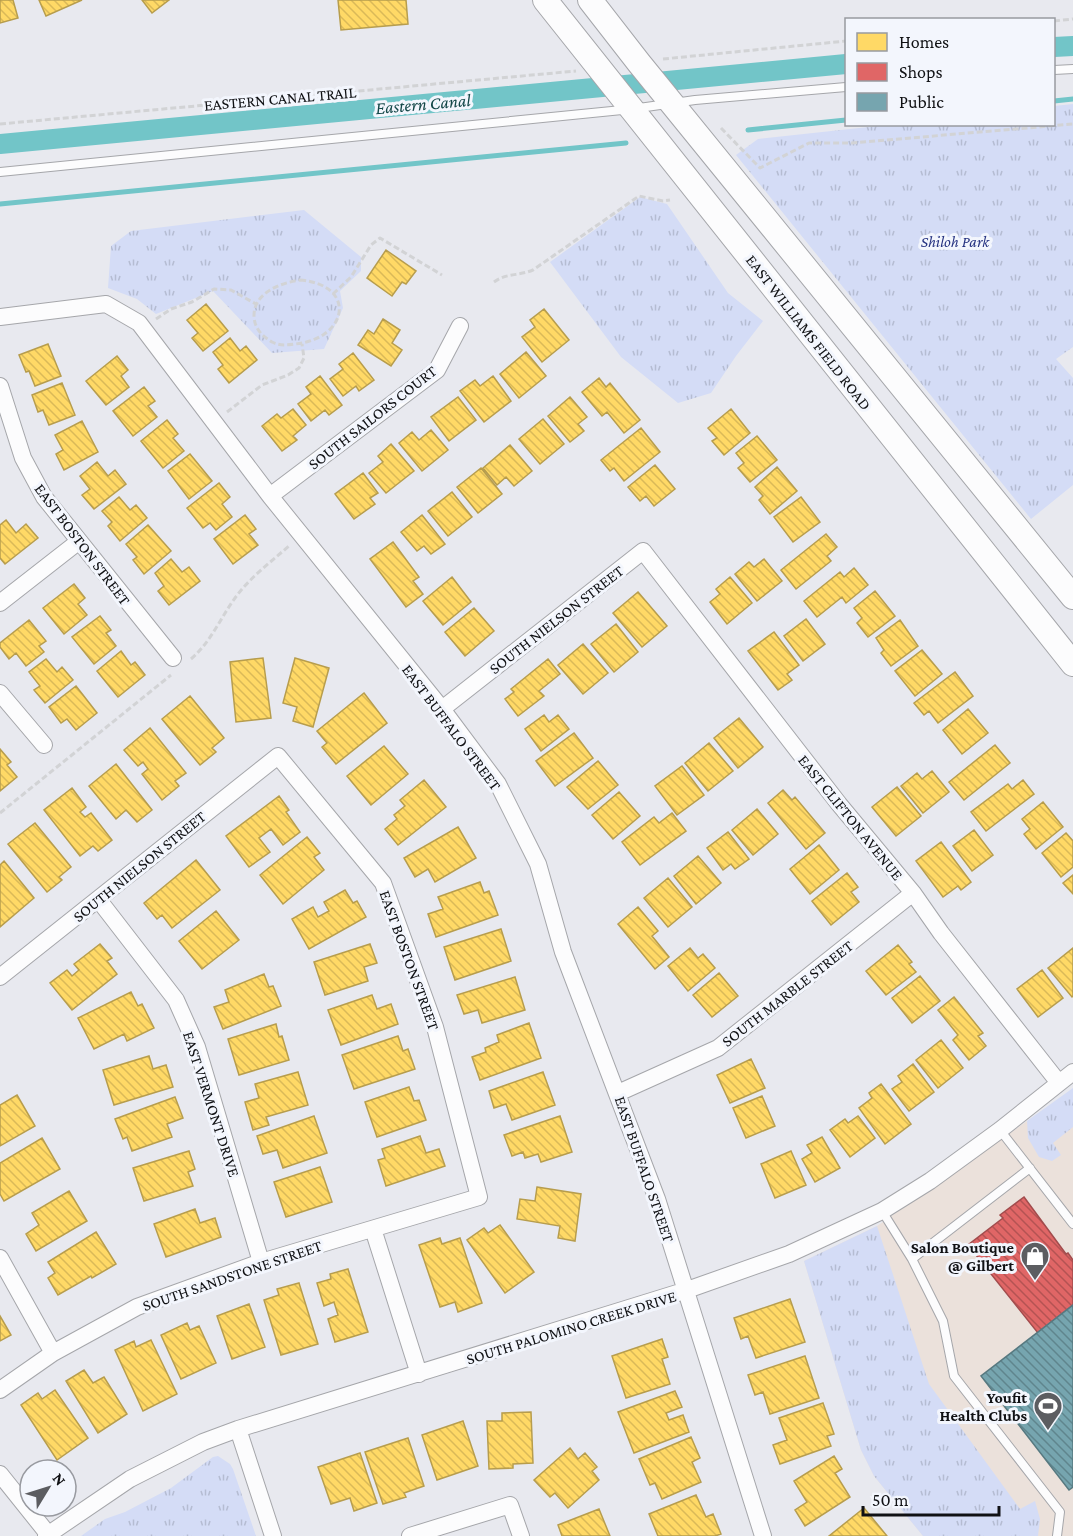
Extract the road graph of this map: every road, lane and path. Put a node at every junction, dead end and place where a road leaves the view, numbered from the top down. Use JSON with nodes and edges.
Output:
{"nodes":[{"id":1,"x":545,"y":0,"type":"edge"},
{"id":2,"x":590,"y":0,"type":"edge"},
{"id":3,"x":1073,"y":19,"type":"edge"},
{"id":4,"x":1055,"y":21,"type":"edge"},
{"id":5,"x":845,"y":41,"type":"edge"},
{"id":6,"x":639,"y":63,"type":"junction"},
{"id":7,"x":599,"y":67,"type":"junction"},
{"id":8,"x":1073,"y":69,"type":"edge"},
{"id":9,"x":1055,"y":70,"type":"edge"},
{"id":10,"x":845,"y":87,"type":"edge"},
{"id":11,"x":695,"y":100,"type":"junction"},
{"id":12,"x":671,"y":103,"type":"junction"},
{"id":13,"x":632,"y":109,"type":"junction"},
{"id":14,"x":0,"y":124,"type":"edge"},
{"id":15,"x":1073,"y":124,"type":"edge"},
{"id":16,"x":1050,"y":126,"type":"edge"},
{"id":17,"x":1055,"y":126,"type":"edge"},
{"id":18,"x":0,"y":172,"type":"edge"},
{"id":19,"x":670,"y":200,"type":"dead end"},
{"id":20,"x":442,"y":275,"type":"dead end"},
{"id":21,"x":494,"y":282,"type":"dead end"},
{"id":22,"x":333,"y":294,"type":"junction"},
{"id":23,"x":256,"y":304,"type":"junction"},
{"id":24,"x":0,"y":316,"type":"edge"},
{"id":25,"x":154,"y":320,"type":"dead end"},
{"id":26,"x":460,"y":326,"type":"dead end"},
{"id":27,"x":302,"y":344,"type":"junction"},
{"id":28,"x":0,"y":386,"type":"edge"},
{"id":29,"x":227,"y":412,"type":"dead end"},
{"id":30,"x":270,"y":496,"type":"junction"},
{"id":31,"x":78,"y":542,"type":"junction"},
{"id":32,"x":291,"y":544,"type":"dead end"},
{"id":33,"x":643,"y":551,"type":"joint"},
{"id":34,"x":1073,"y":597,"type":"edge"},
{"id":35,"x":0,"y":603,"type":"edge"},
{"id":36,"x":178,"y":664,"type":"junction"},
{"id":37,"x":1073,"y":664,"type":"edge"},
{"id":38,"x":0,"y":693,"type":"edge"},
{"id":39,"x":442,"y":709,"type":"junction"},
{"id":40,"x":44,"y":745,"type":"dead end"},
{"id":41,"x":278,"y":756,"type":"joint"},
{"id":42,"x":0,"y":813,"type":"edge"},
{"id":43,"x":913,"y":894,"type":"junction"},
{"id":44,"x":98,"y":899,"type":"junction"},
{"id":45,"x":0,"y":977,"type":"edge"},
{"id":46,"x":1073,"y":1072,"type":"edge"},
{"id":47,"x":1059,"y":1083,"type":"junction"},
{"id":48,"x":618,"y":1093,"type":"junction"},
{"id":49,"x":1000,"y":1130,"type":"junction"},
{"id":50,"x":1030,"y":1168,"type":"junction"},
{"id":51,"x":479,"y":1197,"type":"joint"},
{"id":52,"x":882,"y":1211,"type":"junction"},
{"id":53,"x":1073,"y":1224,"type":"edge"},
{"id":54,"x":373,"y":1229,"type":"junction"},
{"id":55,"x":0,"y":1258,"type":"edge"},
{"id":56,"x":912,"y":1259,"type":"junction"},
{"id":57,"x":261,"y":1262,"type":"junction"},
{"id":58,"x":687,"y":1290,"type":"junction"},
{"id":59,"x":53,"y":1353,"type":"junction"},
{"id":60,"x":419,"y":1374,"type":"junction"},
{"id":61,"x":0,"y":1390,"type":"edge"},
{"id":62,"x":238,"y":1429,"type":"junction"},
{"id":63,"x":0,"y":1474,"type":"edge"},
{"id":64,"x":47,"y":1535,"type":"edge"},
{"id":65,"x":273,"y":1536,"type":"edge"},
{"id":66,"x":410,"y":1536,"type":"edge"},
{"id":67,"x":521,"y":1536,"type":"edge"},
{"id":68,"x":764,"y":1536,"type":"edge"},
{"id":69,"x":1057,"y":1536,"type":"edge"}],
"edges":[{"from":1,"to":7,"type":"main road","name":"EAST WILLIAMS FIELD ROAD"},
{"from":2,"to":6,"type":"main road"},
{"from":3,"to":4,"type":"path"},
{"from":5,"to":6,"type":"path"},
{"from":6,"to":12,"type":"main road"},
{"from":7,"to":13,"type":"main road","name":"EAST WILLIAMS FIELD ROAD"},
{"from":7,"to":14,"type":"path","name":"EASTERN CANAL TRAIL"},
{"from":8,"to":9,"type":"lane"},
{"from":10,"to":11,"type":"lane"},
{"from":11,"to":12,"type":"lane"},
{"from":11,"to":16,"type":"path"},
{"from":12,"to":13,"type":"lane"},
{"from":12,"to":34,"type":"main road"},
{"from":13,"to":18,"type":"lane"},
{"from":13,"to":37,"type":"main road","name":"EAST WILLIAMS FIELD ROAD"},
{"from":15,"to":17,"type":"path"},
{"from":19,"to":21,"type":"path"},
{"from":20,"to":22,"type":"path"},
{"from":22,"to":23,"type":"path"},
{"from":22,"to":27,"type":"path"},
{"from":23,"to":25,"type":"path"},
{"from":23,"to":27,"type":"path"},
{"from":24,"to":30,"type":"street","name":"EAST BUFFALO STREET"},
{"from":26,"to":30,"type":"street","name":"SOUTH SAILORS COURT"},
{"from":27,"to":29,"type":"path"},
{"from":28,"to":31,"type":"street","name":"EAST BOSTON STREET"},
{"from":30,"to":39,"type":"street","name":"EAST BUFFALO STREET"},
{"from":31,"to":35,"type":"street"},
{"from":31,"to":36,"type":"street","name":"EAST BOSTON STREET"},
{"from":32,"to":36,"type":"path"},
{"from":33,"to":39,"type":"street","name":"SOUTH NIELSON STREET"},
{"from":33,"to":43,"type":"street","name":"EAST CLIFTON AVENUE"},
{"from":36,"to":42,"type":"path"},
{"from":38,"to":40,"type":"street"},
{"from":39,"to":48,"type":"street","name":"EAST BUFFALO STREET"},
{"from":41,"to":44,"type":"street","name":"SOUTH NIELSON STREET"},
{"from":41,"to":51,"type":"street","name":"EAST BOSTON STREET"},
{"from":43,"to":47,"type":"street","name":"EAST CLIFTON AVENUE"},
{"from":43,"to":48,"type":"street","name":"SOUTH MARBLE STREET"},
{"from":44,"to":45,"type":"street","name":"SOUTH NIELSON STREET"},
{"from":44,"to":57,"type":"street","name":"EAST VERMONT DRIVE"},
{"from":46,"to":47,"type":"street","name":"SOUTH PALOMINO CREEK DRIVE"},
{"from":47,"to":49,"type":"street","name":"SOUTH PALOMINO CREEK DRIVE"},
{"from":48,"to":58,"type":"street","name":"EAST BUFFALO STREET"},
{"from":49,"to":50,"type":"lane"},
{"from":49,"to":52,"type":"street","name":"SOUTH PALOMINO CREEK DRIVE"},
{"from":50,"to":53,"type":"lane"},
{"from":50,"to":56,"type":"lane"},
{"from":51,"to":54,"type":"street","name":"SOUTH SANDSTONE STREET"},
{"from":52,"to":56,"type":"lane"},
{"from":52,"to":58,"type":"street","name":"SOUTH PALOMINO CREEK DRIVE"},
{"from":54,"to":57,"type":"street","name":"SOUTH SANDSTONE STREET"},
{"from":54,"to":60,"type":"street"},
{"from":55,"to":59,"type":"street"},
{"from":56,"to":69,"type":"lane"},
{"from":57,"to":59,"type":"street","name":"SOUTH SANDSTONE STREET"},
{"from":58,"to":60,"type":"street","name":"SOUTH PALOMINO CREEK DRIVE"},
{"from":58,"to":68,"type":"street","name":"EAST BUFFALO STREET"},
{"from":59,"to":61,"type":"street","name":"SOUTH SANDSTONE STREET"},
{"from":60,"to":62,"type":"street","name":"SOUTH PALOMINO CREEK DRIVE"},
{"from":62,"to":64,"type":"street","name":"SOUTH PALOMINO CREEK DRIVE"},
{"from":62,"to":65,"type":"street"},
{"from":63,"to":64,"type":"street"},
{"from":66,"to":67,"type":"street"}]}
